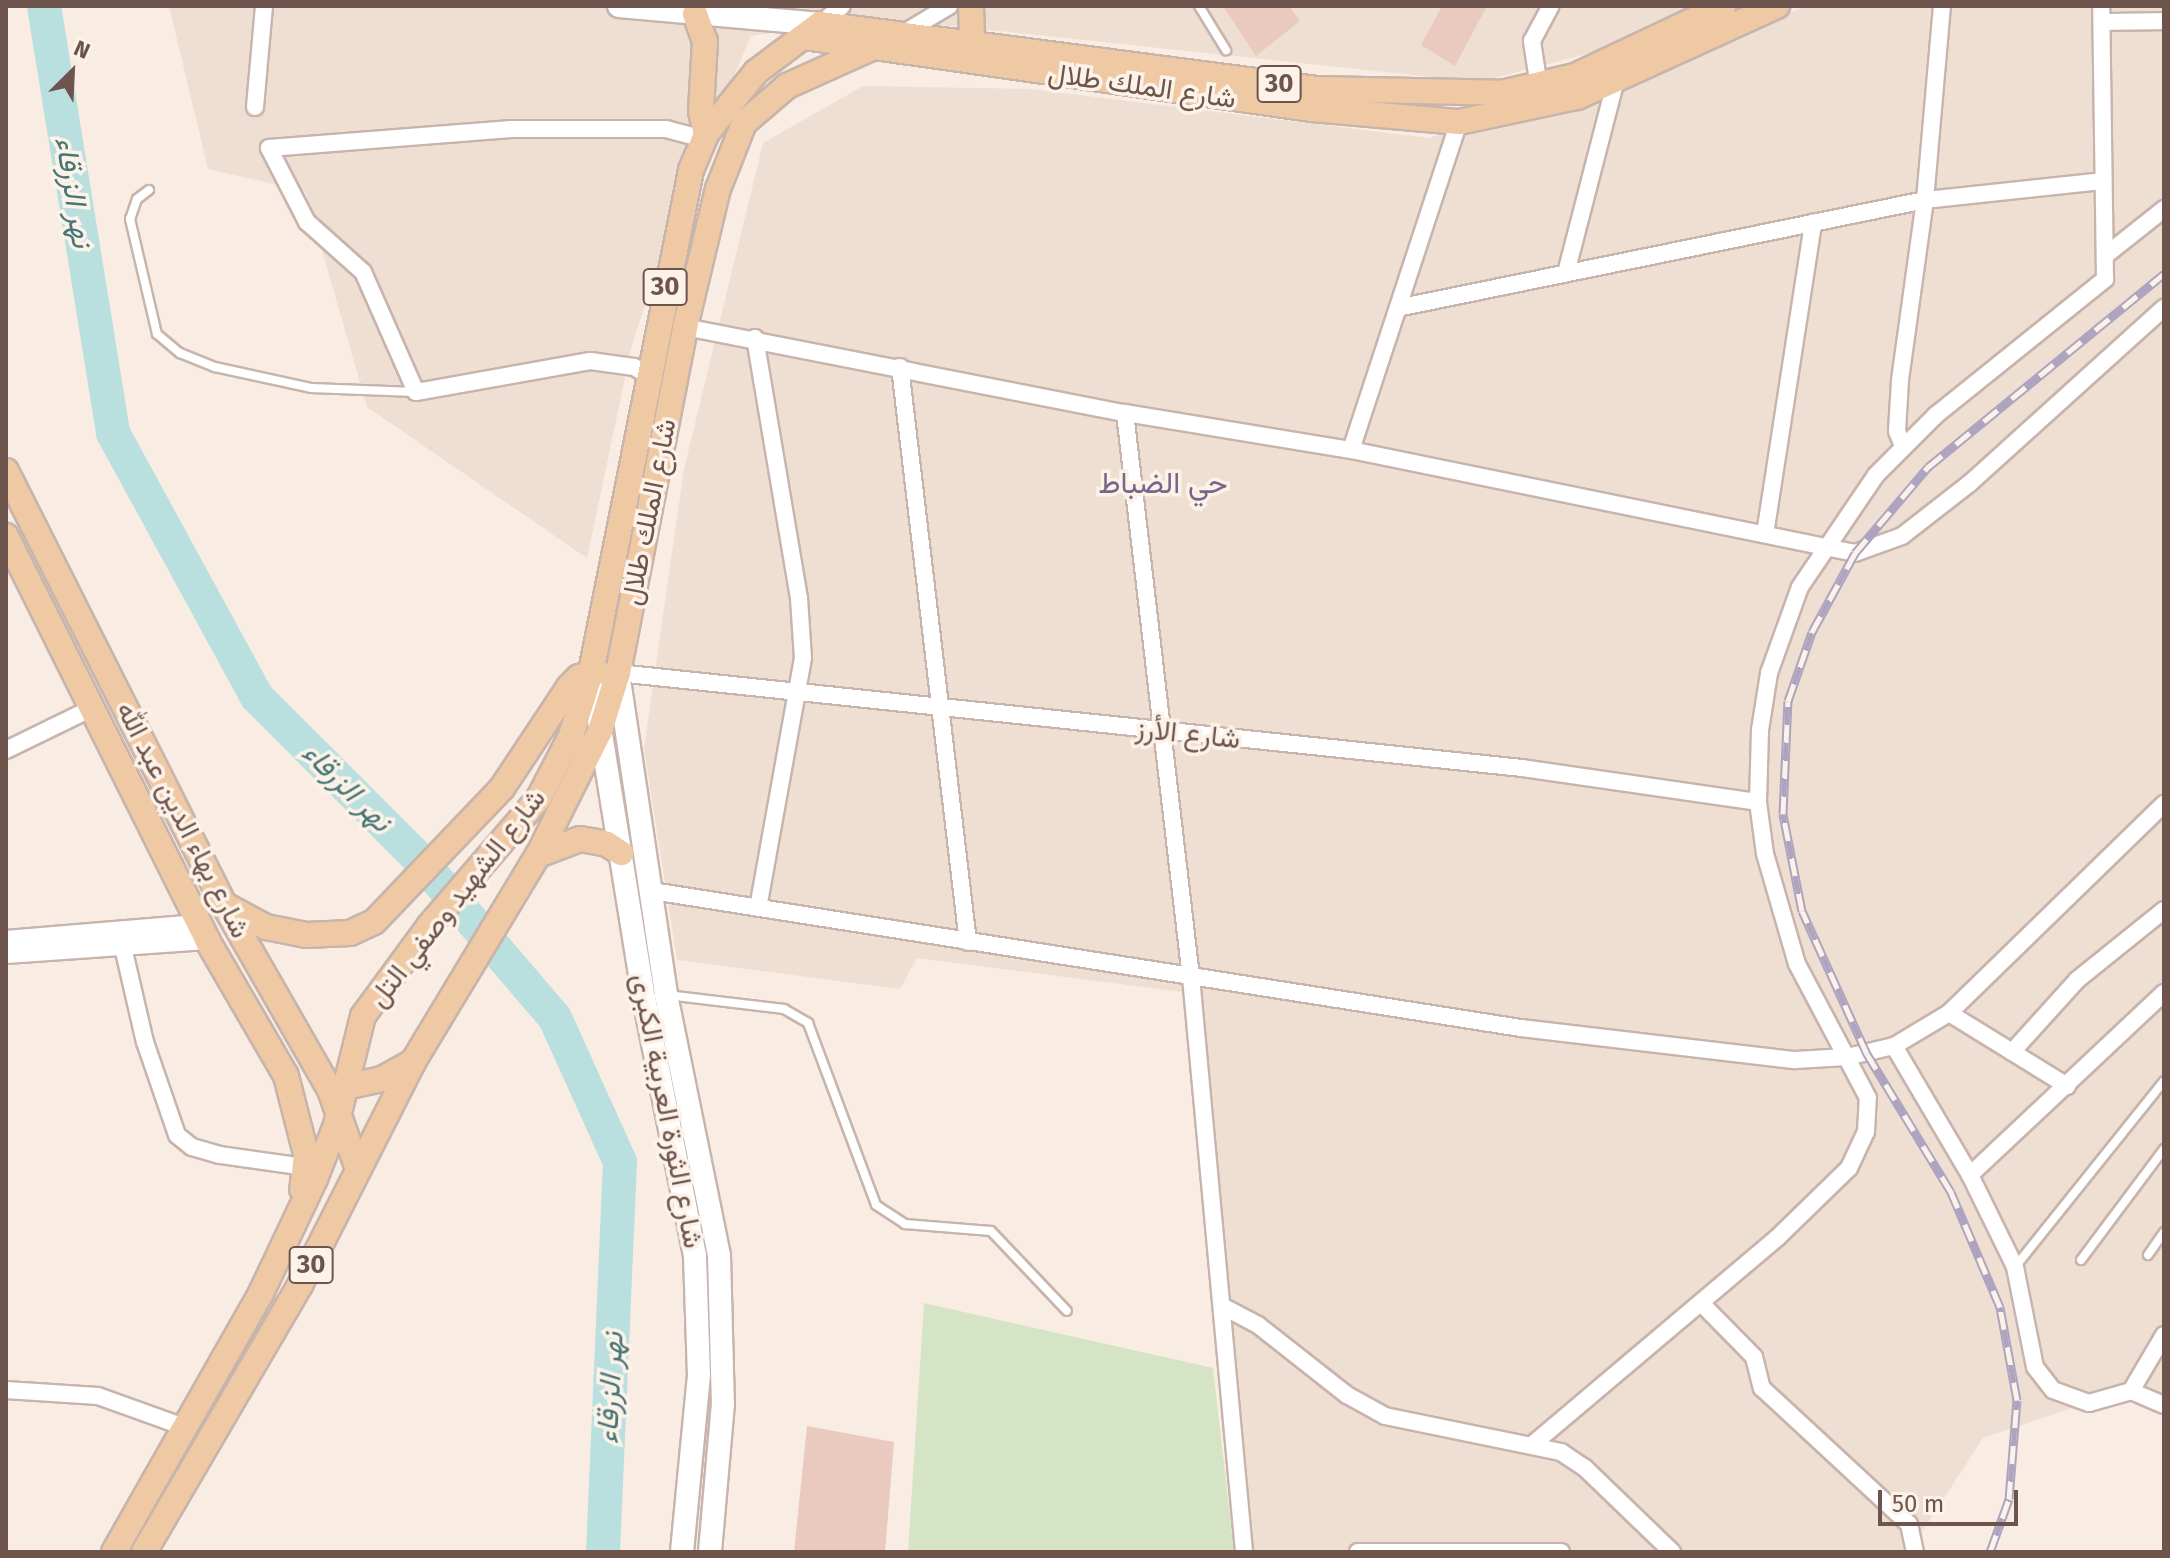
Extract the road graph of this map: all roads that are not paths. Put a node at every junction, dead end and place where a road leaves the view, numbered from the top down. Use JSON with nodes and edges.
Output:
{"nodes":[{"id":1,"x":264,"y":6,"type":"edge"},
{"id":2,"x":619,"y":6,"type":"edge"},
{"id":3,"x":842,"y":6,"type":"edge"},
{"id":4,"x":949,"y":6,"type":"edge"},
{"id":5,"x":971,"y":6,"type":"edge"},
{"id":6,"x":1199,"y":6,"type":"edge"},
{"id":7,"x":1551,"y":6,"type":"edge"},
{"id":8,"x":1723,"y":6,"type":"edge"},
{"id":9,"x":1777,"y":6,"type":"edge"},
{"id":10,"x":1942,"y":6,"type":"edge"},
{"id":11,"x":708,"y":12,"type":"edge"},
{"id":12,"x":2102,"y":14,"type":"edge"},
{"id":13,"x":2164,"y":21,"type":"edge"},
{"id":14,"x":812,"y":30,"type":"junction"},
{"id":15,"x":900,"y":35,"type":"junction"},
{"id":16,"x":972,"y":44,"type":"junction"},
{"id":17,"x":868,"y":49,"type":"junction"},
{"id":18,"x":1226,"y":50,"type":"dead end"},
{"id":19,"x":1615,"y":83,"type":"junction"},
{"id":20,"x":1539,"y":87,"type":"junction"},
{"id":21,"x":255,"y":107,"type":"dead end"},
{"id":22,"x":1459,"y":122,"type":"junction"},
{"id":23,"x":705,"y":136,"type":"junction"},
{"id":24,"x":2103,"y":181,"type":"junction"},
{"id":25,"x":149,"y":190,"type":"dead end"},
{"id":26,"x":1925,"y":200,"type":"junction"},
{"id":27,"x":2164,"y":209,"type":"edge"},
{"id":28,"x":1813,"y":223,"type":"junction"},
{"id":29,"x":2106,"y":255,"type":"junction"},
{"id":30,"x":1566,"y":273,"type":"junction"},
{"id":31,"x":1402,"y":307,"type":"junction"},
{"id":32,"x":2164,"y":308,"type":"edge"},
{"id":33,"x":685,"y":327,"type":"junction"},
{"id":34,"x":755,"y":338,"type":"junction"},
{"id":35,"x":900,"y":367,"type":"junction"},
{"id":36,"x":647,"y":375,"type":"junction"},
{"id":37,"x":416,"y":392,"type":"junction"},
{"id":38,"x":1125,"y":413,"type":"junction"},
{"id":39,"x":1903,"y":446,"type":"junction"},
{"id":40,"x":1351,"y":450,"type":"junction"},
{"id":41,"x":6,"y":471,"type":"edge"},
{"id":42,"x":1765,"y":534,"type":"junction"},
{"id":43,"x":6,"y":536,"type":"edge"},
{"id":44,"x":1823,"y":550,"type":"junction"},
{"id":45,"x":591,"y":672,"type":"junction"},
{"id":46,"x":618,"y":673,"type":"junction"},
{"id":47,"x":798,"y":692,"type":"junction"},
{"id":48,"x":939,"y":708,"type":"junction"},
{"id":49,"x":90,"y":709,"type":"junction"},
{"id":50,"x":600,"y":731,"type":"junction"},
{"id":51,"x":1162,"y":732,"type":"junction"},
{"id":52,"x":6,"y":750,"type":"edge"},
{"id":53,"x":1758,"y":802,"type":"junction"},
{"id":54,"x":2164,"y":804,"type":"edge"},
{"id":55,"x":621,"y":853,"type":"junction"},
{"id":56,"x":538,"y":855,"type":"junction"},
{"id":57,"x":652,"y":891,"type":"junction"},
{"id":58,"x":223,"y":903,"type":"junction"},
{"id":59,"x":758,"y":908,"type":"junction"},
{"id":60,"x":2164,"y":910,"type":"edge"},
{"id":61,"x":203,"y":932,"type":"junction"},
{"id":62,"x":121,"y":939,"type":"junction"},
{"id":63,"x":6,"y":940,"type":"edge"},
{"id":64,"x":968,"y":942,"type":"junction"},
{"id":65,"x":6,"y":954,"type":"edge"},
{"id":66,"x":1191,"y":977,"type":"junction"},
{"id":67,"x":2164,"y":993,"type":"edge"},
{"id":68,"x":666,"y":995,"type":"junction"},
{"id":69,"x":1949,"y":1013,"type":"junction"},
{"id":70,"x":270,"y":1044,"type":"junction"},
{"id":71,"x":1894,"y":1046,"type":"junction"},
{"id":72,"x":2012,"y":1052,"type":"junction"},
{"id":73,"x":1847,"y":1057,"type":"junction"},
{"id":74,"x":413,"y":1062,"type":"junction"},
{"id":75,"x":2164,"y":1081,"type":"edge"},
{"id":76,"x":2067,"y":1086,"type":"junction"},
{"id":77,"x":337,"y":1097,"type":"junction"},
{"id":78,"x":2164,"y":1149,"type":"edge"},
{"id":79,"x":305,"y":1167,"type":"junction"},
{"id":80,"x":358,"y":1169,"type":"junction"},
{"id":81,"x":1970,"y":1175,"type":"junction"},
{"id":82,"x":298,"y":1216,"type":"junction"},
{"id":83,"x":2164,"y":1232,"type":"edge"},
{"id":84,"x":2148,"y":1255,"type":"dead end"},
{"id":85,"x":2081,"y":1260,"type":"dead end"},
{"id":86,"x":2015,"y":1267,"type":"junction"},
{"id":87,"x":1701,"y":1303,"type":"junction"},
{"id":88,"x":1222,"y":1306,"type":"junction"},
{"id":89,"x":1067,"y":1311,"type":"dead end"},
{"id":90,"x":2164,"y":1335,"type":"edge"},
{"id":91,"x":6,"y":1390,"type":"edge"},
{"id":92,"x":2131,"y":1391,"type":"junction"},
{"id":93,"x":2164,"y":1405,"type":"edge"},
{"id":94,"x":184,"y":1427,"type":"junction"},
{"id":95,"x":1532,"y":1445,"type":"junction"},
{"id":96,"x":114,"y":1552,"type":"edge"},
{"id":97,"x":144,"y":1552,"type":"edge"},
{"id":98,"x":682,"y":1552,"type":"edge"},
{"id":99,"x":710,"y":1552,"type":"edge"},
{"id":100,"x":1244,"y":1552,"type":"edge"},
{"id":101,"x":1358,"y":1552,"type":"edge"},
{"id":102,"x":1496,"y":1552,"type":"edge"},
{"id":103,"x":1561,"y":1552,"type":"edge"},
{"id":104,"x":1672,"y":1552,"type":"edge"},
{"id":105,"x":1915,"y":1552,"type":"edge"}],
"edges":[{"from":1,"to":21,"type":"street"},
{"from":2,"to":11,"type":"main road"},
{"from":3,"to":14,"type":"street"},
{"from":4,"to":15,"type":"street"},
{"from":5,"to":16,"type":"main road"},
{"from":6,"to":18,"type":"lane"},
{"from":7,"to":20,"type":"street"},
{"from":8,"to":20,"type":"main road","name":"شارع الملك طلال","number":"30"},
{"from":9,"to":19,"type":"main road","name":"شارع الملك طلال","number":"30"},
{"from":10,"to":26,"type":"street"},
{"from":11,"to":14,"type":"main road"},
{"from":11,"to":23,"type":"main road"},
{"from":12,"to":13,"type":"street"},
{"from":12,"to":24,"type":"street"},
{"from":14,"to":15,"type":"main road","name":"شارع الملك طلال","number":"30"},
{"from":14,"to":17,"type":"main road","name":"شارع الملك طلال","number":"30"},
{"from":14,"to":23,"type":"main road","name":"شارع الملك طلال","number":"30"},
{"from":15,"to":16,"type":"main road","name":"شارع الملك طلال","number":"30"},
{"from":15,"to":17,"type":"main road","name":"شارع الملك طلال","number":"30"},
{"from":16,"to":20,"type":"main road","name":"شارع الملك طلال","number":"30"},
{"from":17,"to":22,"type":"main road","name":"شارع الملك طلال","number":"30"},
{"from":17,"to":33,"type":"main road","name":"شارع الملك طلال","number":"30"},
{"from":19,"to":22,"type":"main road","name":"شارع الملك طلال","number":"30"},
{"from":19,"to":30,"type":"street"},
{"from":22,"to":31,"type":"street"},
{"from":23,"to":36,"type":"main road","name":"شارع الملك طلال","number":"30"},
{"from":23,"to":37,"type":"street"},
{"from":24,"to":26,"type":"street"},
{"from":24,"to":29,"type":"street"},
{"from":25,"to":37,"type":"lane"},
{"from":26,"to":28,"type":"street"},
{"from":26,"to":39,"type":"street"},
{"from":27,"to":29,"type":"street"},
{"from":28,"to":30,"type":"street"},
{"from":28,"to":42,"type":"street"},
{"from":29,"to":39,"type":"street"},
{"from":30,"to":31,"type":"street"},
{"from":31,"to":40,"type":"street"},
{"from":32,"to":44,"type":"street"},
{"from":33,"to":34,"type":"street"},
{"from":33,"to":46,"type":"main road","name":"شارع الملك طلال","number":"30"},
{"from":34,"to":35,"type":"street"},
{"from":34,"to":47,"type":"street"},
{"from":35,"to":38,"type":"street"},
{"from":35,"to":48,"type":"street"},
{"from":36,"to":37,"type":"street"},
{"from":36,"to":45,"type":"main road","name":"شارع الملك طلال","number":"30"},
{"from":38,"to":40,"type":"street"},
{"from":38,"to":51,"type":"street"},
{"from":39,"to":44,"type":"street"},
{"from":40,"to":42,"type":"street"},
{"from":41,"to":58,"type":"main road","name":"شارع بهاء الدين عبد الله"},
{"from":42,"to":44,"type":"street"},
{"from":43,"to":49,"type":"main road","name":"شارع بهاء الدين عبد الله"},
{"from":44,"to":53,"type":"street"},
{"from":45,"to":46,"type":"main road"},
{"from":45,"to":50,"type":"main road","name":"شارع الثورة العربية الكبرى"},
{"from":45,"to":58,"type":"main road"},
{"from":45,"to":77,"type":"main road","name":"شارع الشهيد وصفي التل","number":"30"},
{"from":46,"to":47,"type":"street","name":"شارع الأرز"},
{"from":46,"to":50,"type":"main road","name":"شارع الشهيد وصفي التل","number":"30"},
{"from":46,"to":57,"type":"main road","name":"شارع الثورة العربية الكبرى"},
{"from":47,"to":48,"type":"street","name":"شارع الأرز"},
{"from":47,"to":59,"type":"street"},
{"from":48,"to":51,"type":"street","name":"شارع الأرز"},
{"from":48,"to":64,"type":"street"},
{"from":49,"to":52,"type":"street"},
{"from":49,"to":61,"type":"main road","name":"شارع بهاء الدين عبد الله"},
{"from":50,"to":55,"type":"main road","name":"شارع الثورة العربية الكبرى"},
{"from":50,"to":56,"type":"main road","name":"شارع الشهيد وصفي التل","number":"30"},
{"from":51,"to":53,"type":"street","name":"شارع الأرز"},
{"from":51,"to":66,"type":"street"},
{"from":53,"to":73,"type":"street"},
{"from":54,"to":69,"type":"street"},
{"from":55,"to":56,"type":"main road"},
{"from":55,"to":98,"type":"main road","name":"شارع الثورة العربية الكبرى"},
{"from":56,"to":74,"type":"main road","name":"شارع الشهيد وصفي التل","number":"30"},
{"from":57,"to":59,"type":"street"},
{"from":57,"to":68,"type":"main road","name":"شارع الثورة العربية الكبرى"},
{"from":58,"to":77,"type":"main road","name":"شارع بهاء الدين عبد الله"},
{"from":59,"to":64,"type":"street"},
{"from":60,"to":72,"type":"street"},
{"from":61,"to":62,"type":"street"},
{"from":61,"to":70,"type":"main road","name":"شارع بهاء الدين عبد الله"},
{"from":62,"to":63,"type":"street"},
{"from":62,"to":65,"type":"street"},
{"from":62,"to":79,"type":"street"},
{"from":64,"to":66,"type":"street"},
{"from":66,"to":73,"type":"street"},
{"from":66,"to":88,"type":"street"},
{"from":67,"to":76,"type":"street"},
{"from":68,"to":89,"type":"lane"},
{"from":68,"to":99,"type":"main road","name":"شارع الثورة العربية الكبرى"},
{"from":69,"to":71,"type":"street"},
{"from":69,"to":72,"type":"street"},
{"from":70,"to":77,"type":"main road"},
{"from":70,"to":79,"type":"main road","name":"شارع بهاء الدين عبد الله"},
{"from":71,"to":73,"type":"street"},
{"from":71,"to":81,"type":"street"},
{"from":72,"to":76,"type":"street"},
{"from":73,"to":87,"type":"street"},
{"from":74,"to":77,"type":"main road"},
{"from":74,"to":80,"type":"main road","name":"شارع الشهيد وصفي التل","number":"30"},
{"from":75,"to":86,"type":"lane"},
{"from":76,"to":81,"type":"street"},
{"from":77,"to":80,"type":"main road","name":"شارع بهاء الدين عبد الله"},
{"from":77,"to":82,"type":"main road","name":"شارع الشهيد وصفي التل","number":"30"},
{"from":78,"to":85,"type":"lane"},
{"from":79,"to":82,"type":"main road","name":"شارع بهاء الدين عبد الله"},
{"from":80,"to":97,"type":"main road","name":"شارع الشهيد وصفي التل","number":"30"},
{"from":81,"to":86,"type":"street"},
{"from":82,"to":94,"type":"main road","name":"شارع الشهيد وصفي التل","number":"30"},
{"from":83,"to":84,"type":"lane"},
{"from":86,"to":92,"type":"street"},
{"from":87,"to":95,"type":"street"},
{"from":87,"to":105,"type":"street"},
{"from":88,"to":95,"type":"street"},
{"from":88,"to":100,"type":"street"},
{"from":90,"to":92,"type":"street"},
{"from":91,"to":94,"type":"street"},
{"from":92,"to":93,"type":"street"},
{"from":94,"to":96,"type":"main road","name":"شارع الشهيد وصفي التل","number":"30"},
{"from":95,"to":104,"type":"street"},
{"from":101,"to":102,"type":"street"},
{"from":102,"to":103,"type":"street"}]}
